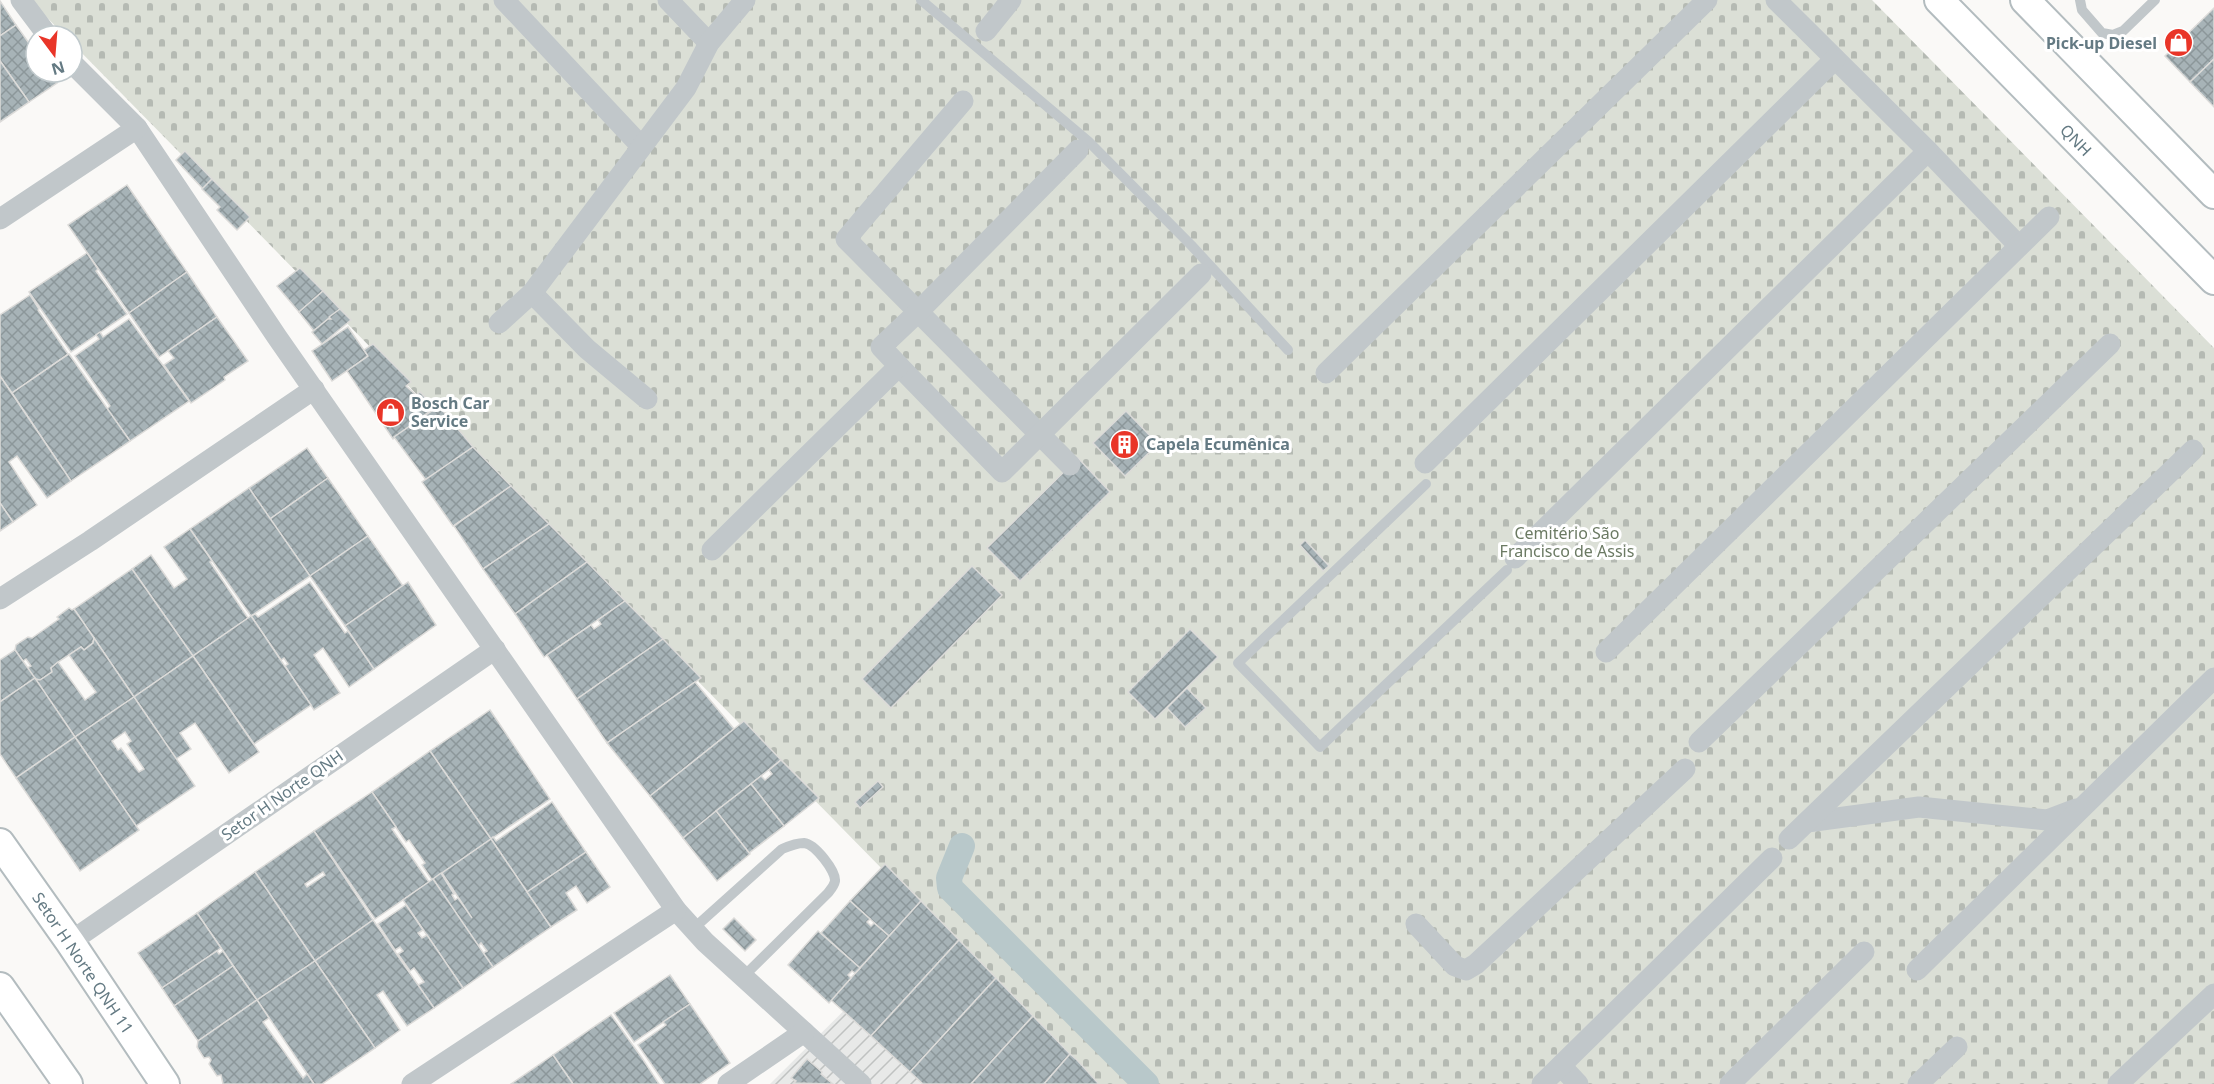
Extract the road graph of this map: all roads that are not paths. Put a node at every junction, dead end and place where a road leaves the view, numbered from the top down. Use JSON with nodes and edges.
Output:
{"nodes":[{"id":1,"x":21,"y":0,"type":"edge"},
{"id":2,"x":504,"y":0,"type":"edge"},
{"id":3,"x":668,"y":0,"type":"edge"},
{"id":4,"x":745,"y":0,"type":"edge"},
{"id":5,"x":921,"y":0,"type":"edge"},
{"id":6,"x":1011,"y":0,"type":"edge"},
{"id":7,"x":1707,"y":0,"type":"edge"},
{"id":8,"x":1776,"y":0,"type":"edge"},
{"id":9,"x":1939,"y":0,"type":"edge"},
{"id":10,"x":2025,"y":0,"type":"edge"},
{"id":11,"x":2080,"y":0,"type":"edge"},
{"id":12,"x":2156,"y":0,"type":"edge"},
{"id":13,"x":39,"y":24,"type":"edge"},
{"id":14,"x":986,"y":31,"type":"dead end"},
{"id":15,"x":709,"y":44,"type":"junction"},
{"id":16,"x":1835,"y":59,"type":"junction"},
{"id":17,"x":84,"y":75,"type":"edge"},
{"id":18,"x":963,"y":101,"type":"dead end"},
{"id":19,"x":137,"y":129,"type":"junction"},
{"id":20,"x":641,"y":146,"type":"junction"},
{"id":21,"x":1078,"y":150,"type":"dead end"},
{"id":22,"x":1928,"y":151,"type":"junction"},
{"id":23,"x":2119,"y":183,"type":"junction"},
{"id":24,"x":2214,"y":194,"type":"edge"},
{"id":25,"x":2049,"y":217,"type":"dead end"},
{"id":26,"x":0,"y":219,"type":"edge"},
{"id":27,"x":2019,"y":246,"type":"junction"},
{"id":28,"x":2214,"y":253,"type":"edge"},
{"id":29,"x":1201,"y":274,"type":"dead end"},
{"id":30,"x":2214,"y":280,"type":"edge"},
{"id":31,"x":532,"y":293,"type":"junction"},
{"id":32,"x":918,"y":312,"type":"junction"},
{"id":33,"x":499,"y":323,"type":"dead end"},
{"id":34,"x":2110,"y":344,"type":"dead end"},
{"id":35,"x":1288,"y":350,"type":"dead end"},
{"id":36,"x":899,"y":366,"type":"junction"},
{"id":37,"x":1326,"y":373,"type":"dead end"},
{"id":38,"x":314,"y":389,"type":"junction"},
{"id":39,"x":647,"y":399,"type":"dead end"},
{"id":40,"x":1040,"y":434,"type":"junction"},
{"id":41,"x":2193,"y":450,"type":"dead end"},
{"id":42,"x":1070,"y":465,"type":"dead end"},
{"id":43,"x":1426,"y":474,"type":"joint"},
{"id":44,"x":712,"y":550,"type":"dead end"},
{"id":45,"x":1511,"y":564,"type":"joint"},
{"id":46,"x":0,"y":599,"type":"edge"},
{"id":47,"x":495,"y":649,"type":"junction"},
{"id":48,"x":1606,"y":652,"type":"dead end"},
{"id":49,"x":2214,"y":678,"type":"edge"},
{"id":50,"x":1699,"y":742,"type":"dead end"},
{"id":51,"x":1685,"y":769,"type":"dead end"},
{"id":52,"x":2083,"y":807,"type":"junction"},
{"id":53,"x":1807,"y":822,"type":"junction"},
{"id":54,"x":1789,"y":839,"type":"dead end"},
{"id":55,"x":1,"y":846,"type":"edge"},
{"id":56,"x":1772,"y":858,"type":"dead end"},
{"id":57,"x":676,"y":910,"type":"junction"},
{"id":58,"x":1416,"y":924,"type":"dead end"},
{"id":59,"x":693,"y":929,"type":"junction"},
{"id":60,"x":70,"y":942,"type":"junction"},
{"id":61,"x":1864,"y":952,"type":"dead end"},
{"id":62,"x":1917,"y":969,"type":"dead end"},
{"id":63,"x":744,"y":976,"type":"junction"},
{"id":64,"x":0,"y":987,"type":"edge"},
{"id":65,"x":2214,"y":994,"type":"edge"},
{"id":66,"x":804,"y":1032,"type":"junction"},
{"id":67,"x":1957,"y":1047,"type":"dead end"},
{"id":68,"x":1561,"y":1066,"type":"junction"},
{"id":69,"x":59,"y":1081,"type":"edge"},
{"id":70,"x":165,"y":1084,"type":"edge"},
{"id":71,"x":412,"y":1084,"type":"edge"},
{"id":72,"x":728,"y":1084,"type":"edge"},
{"id":73,"x":861,"y":1084,"type":"edge"},
{"id":74,"x":1542,"y":1084,"type":"edge"},
{"id":75,"x":1578,"y":1084,"type":"edge"},
{"id":76,"x":1730,"y":1084,"type":"edge"},
{"id":77,"x":1918,"y":1084,"type":"edge"},
{"id":78,"x":2118,"y":1084,"type":"edge"}],
"edges":[{"from":1,"to":13,"type":"street"},
{"from":2,"to":20,"type":"street"},
{"from":3,"to":15,"type":"street"},
{"from":4,"to":15,"type":"street"},
{"from":5,"to":35,"type":"lane"},
{"from":6,"to":14,"type":"street"},
{"from":7,"to":37,"type":"street"},
{"from":8,"to":16,"type":"street"},
{"from":9,"to":23,"type":"street","name":"QNH"},
{"from":10,"to":24,"type":"street"},
{"from":11,"to":12,"type":"lane"},
{"from":15,"to":20,"type":"street"},
{"from":16,"to":22,"type":"street"},
{"from":16,"to":43,"type":"street"},
{"from":17,"to":19,"type":"street"},
{"from":18,"to":32,"type":"street"},
{"from":19,"to":26,"type":"street"},
{"from":19,"to":38,"type":"street"},
{"from":20,"to":31,"type":"street"},
{"from":21,"to":32,"type":"street"},
{"from":22,"to":27,"type":"street"},
{"from":22,"to":45,"type":"street"},
{"from":23,"to":28,"type":"street"},
{"from":23,"to":30,"type":"street","name":"QNH"},
{"from":25,"to":27,"type":"street"},
{"from":27,"to":48,"type":"street"},
{"from":29,"to":40,"type":"street"},
{"from":31,"to":33,"type":"street"},
{"from":31,"to":39,"type":"street"},
{"from":32,"to":36,"type":"street"},
{"from":32,"to":40,"type":"street"},
{"from":34,"to":50,"type":"street"},
{"from":36,"to":40,"type":"street"},
{"from":36,"to":44,"type":"street"},
{"from":38,"to":46,"type":"street"},
{"from":38,"to":47,"type":"street"},
{"from":40,"to":42,"type":"street"},
{"from":41,"to":53,"type":"street"},
{"from":43,"to":45,"type":"lane"},
{"from":47,"to":57,"type":"street"},
{"from":47,"to":60,"type":"street","name":"Setor H Norte QNH"},
{"from":49,"to":52,"type":"street"},
{"from":51,"to":58,"type":"street"},
{"from":52,"to":53,"type":"street"},
{"from":52,"to":62,"type":"street"},
{"from":53,"to":54,"type":"street"},
{"from":55,"to":60,"type":"street","name":"Setor H Norte QNH 11"},
{"from":56,"to":68,"type":"street"},
{"from":57,"to":59,"type":"street"},
{"from":57,"to":71,"type":"street"},
{"from":59,"to":63,"type":"street"},
{"from":59,"to":63,"type":"lane"},
{"from":60,"to":70,"type":"street","name":"Setor H Norte QNH 11"},
{"from":61,"to":76,"type":"street"},
{"from":63,"to":66,"type":"street"},
{"from":64,"to":69,"type":"street"},
{"from":65,"to":78,"type":"street"},
{"from":66,"to":72,"type":"street"},
{"from":66,"to":73,"type":"street"},
{"from":67,"to":77,"type":"street"},
{"from":68,"to":74,"type":"street"},
{"from":68,"to":75,"type":"street"}]}
